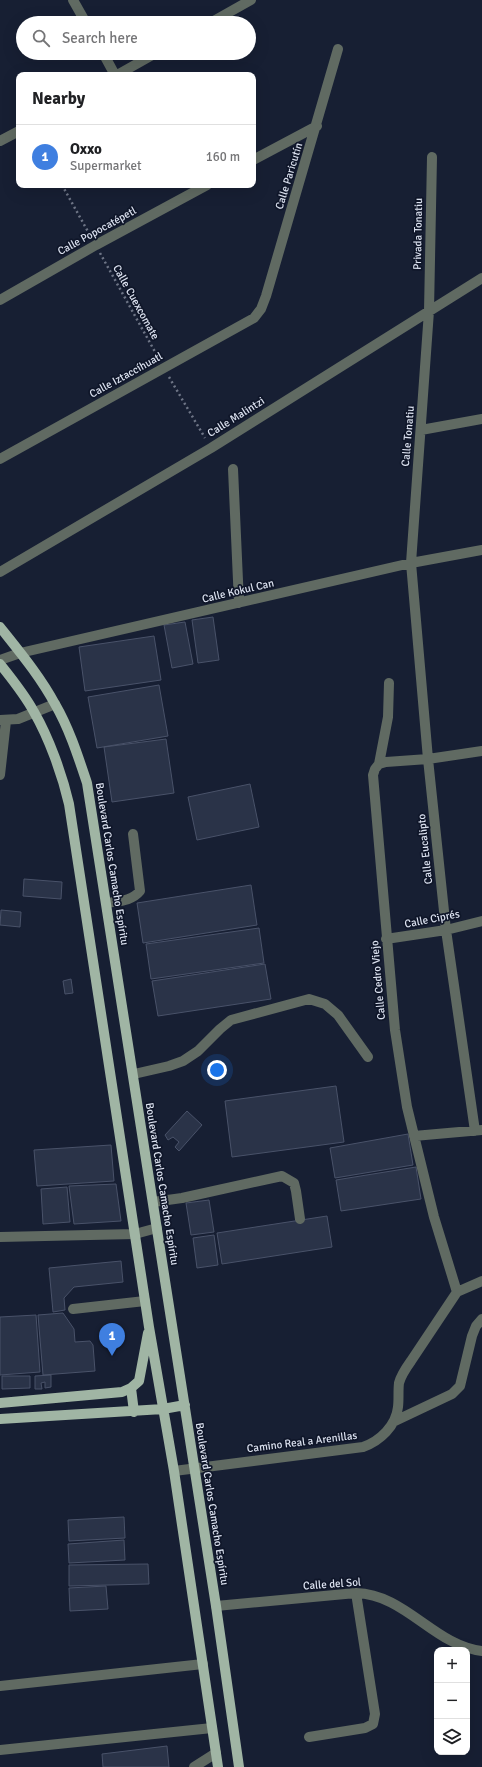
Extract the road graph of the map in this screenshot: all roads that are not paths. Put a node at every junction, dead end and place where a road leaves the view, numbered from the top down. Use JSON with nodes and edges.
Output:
{"nodes":[{"id":1,"x":73,"y":0,"type":"edge"},
{"id":2,"x":251,"y":0,"type":"edge"},
{"id":3,"x":237,"y":3,"type":"edge"},
{"id":4,"x":82,"y":16,"type":"edge"},
{"id":5,"x":219,"y":16,"type":"edge"},
{"id":6,"x":338,"y":49,"type":"dead end"},
{"id":7,"x":107,"y":60,"type":"edge"},
{"id":8,"x":143,"y":60,"type":"edge"},
{"id":9,"x":114,"y":72,"type":"edge"},
{"id":10,"x":121,"y":72,"type":"edge"},
{"id":11,"x":317,"y":126,"type":"junction"},
{"id":12,"x":16,"y":133,"type":"edge"},
{"id":13,"x":0,"y":141,"type":"edge"},
{"id":14,"x":432,"y":157,"type":"dead end"},
{"id":15,"x":256,"y":158,"type":"edge"},
{"id":16,"x":201,"y":188,"type":"edge"},
{"id":17,"x":482,"y":278,"type":"edge"},
{"id":18,"x":0,"y":300,"type":"edge"},
{"id":19,"x":261,"y":309,"type":"joint"},
{"id":20,"x":429,"y":311,"type":"junction"},
{"id":21,"x":482,"y":419,"type":"edge"},
{"id":22,"x":422,"y":430,"type":"junction"},
{"id":23,"x":0,"y":459,"type":"edge"},
{"id":24,"x":234,"y":469,"type":"dead end"},
{"id":25,"x":482,"y":550,"type":"edge"},
{"id":26,"x":411,"y":563,"type":"junction"},
{"id":27,"x":0,"y":572,"type":"edge"},
{"id":28,"x":239,"y":603,"type":"junction"},
{"id":29,"x":0,"y":627,"type":"edge"},
{"id":30,"x":20,"y":653,"type":"junction"},
{"id":31,"x":0,"y":660,"type":"edge"},
{"id":32,"x":0,"y":664,"type":"edge"},
{"id":33,"x":389,"y":683,"type":"dead end"},
{"id":34,"x":55,"y":704,"type":"junction"},
{"id":35,"x":34,"y":712,"type":"junction"},
{"id":36,"x":3,"y":721,"type":"edge"},
{"id":37,"x":482,"y":751,"type":"edge"},
{"id":38,"x":428,"y":759,"type":"junction"},
{"id":39,"x":379,"y":764,"type":"junction"},
{"id":40,"x":0,"y":775,"type":"edge"},
{"id":41,"x":133,"y":834,"type":"dead end"},
{"id":42,"x":107,"y":903,"type":"junction"},
{"id":43,"x":482,"y":921,"type":"edge"},
{"id":44,"x":446,"y":930,"type":"junction"},
{"id":45,"x":386,"y":939,"type":"junction"},
{"id":46,"x":368,"y":1057,"type":"dead end"},
{"id":47,"x":134,"y":1074,"type":"junction"},
{"id":48,"x":478,"y":1131,"type":"edge"},
{"id":49,"x":414,"y":1136,"type":"junction"},
{"id":50,"x":153,"y":1202,"type":"junction"},
{"id":51,"x":300,"y":1219,"type":"dead end"},
{"id":52,"x":157,"y":1228,"type":"junction"},
{"id":53,"x":135,"y":1234,"type":"junction"},
{"id":54,"x":0,"y":1237,"type":"edge"},
{"id":55,"x":482,"y":1281,"type":"edge"},
{"id":56,"x":457,"y":1292,"type":"junction"},
{"id":57,"x":145,"y":1301,"type":"junction"},
{"id":58,"x":73,"y":1309,"type":"dead end"},
{"id":59,"x":482,"y":1319,"type":"edge"},
{"id":60,"x":149,"y":1327,"type":"junction"},
{"id":61,"x":131,"y":1388,"type":"junction"},
{"id":62,"x":0,"y":1403,"type":"edge"},
{"id":63,"x":185,"y":1405,"type":"junction"},
{"id":64,"x":163,"y":1409,"type":"junction"},
{"id":65,"x":134,"y":1412,"type":"junction"},
{"id":66,"x":0,"y":1419,"type":"edge"},
{"id":67,"x":394,"y":1421,"type":"junction"},
{"id":68,"x":194,"y":1468,"type":"junction"},
{"id":69,"x":174,"y":1471,"type":"junction"},
{"id":70,"x":356,"y":1594,"type":"junction"},
{"id":71,"x":216,"y":1606,"type":"junction"},
{"id":72,"x":482,"y":1651,"type":"edge"},
{"id":73,"x":203,"y":1664,"type":"junction"},
{"id":74,"x":0,"y":1686,"type":"edge"},
{"id":75,"x":212,"y":1728,"type":"junction"},
{"id":76,"x":309,"y":1736,"type":"dead end"},
{"id":77,"x":0,"y":1750,"type":"edge"},
{"id":78,"x":216,"y":1753,"type":"junction"},
{"id":79,"x":194,"y":1767,"type":"edge"},
{"id":80,"x":218,"y":1767,"type":"edge"},
{"id":81,"x":239,"y":1767,"type":"edge"}],
"edges":[{"from":1,"to":4,"type":"street"},
{"from":2,"to":3,"type":"street"},
{"from":3,"to":5,"type":"street"},
{"from":6,"to":11,"type":"street","name":"Calle Paricutín"},
{"from":7,"to":9,"type":"street"},
{"from":8,"to":10,"type":"street"},
{"from":11,"to":15,"type":"street"},
{"from":11,"to":19,"type":"street","name":"Calle Paricutín"},
{"from":12,"to":13,"type":"street"},
{"from":14,"to":20,"type":"street","name":"Privada Tonatiu"},
{"from":16,"to":18,"type":"street","name":"Calle Popocatépetl"},
{"from":17,"to":20,"type":"street","name":"Calle Malintzi"},
{"from":19,"to":23,"type":"street","name":"Calle Iztaccíhuatl"},
{"from":20,"to":22,"type":"street","name":"Calle Tonatiu"},
{"from":20,"to":27,"type":"street","name":"Calle Malintzi"},
{"from":21,"to":22,"type":"street"},
{"from":22,"to":26,"type":"street","name":"Calle Tonatiu"},
{"from":24,"to":28,"type":"street"},
{"from":25,"to":26,"type":"street","name":"Calle Kokul Can"},
{"from":26,"to":28,"type":"street","name":"Calle Kokul Can"},
{"from":26,"to":38,"type":"street","name":"Calle Eucalipto"},
{"from":28,"to":30,"type":"street","name":"Calle Kokul Can"},
{"from":29,"to":30,"type":"main road","name":"Boulevard Carlos Camacho Espíritu"},
{"from":30,"to":31,"type":"street","name":"Calle Kokul Can"},
{"from":30,"to":34,"type":"main road","name":"Boulevard Carlos Camacho Espíritu"},
{"from":32,"to":35,"type":"main road"},
{"from":33,"to":39,"type":"street","name":"Calle Cedro Viejo"},
{"from":34,"to":35,"type":"street"},
{"from":34,"to":42,"type":"main road","name":"Boulevard Carlos Camacho Espíritu"},
{"from":35,"to":36,"type":"street"},
{"from":35,"to":53,"type":"main road"},
{"from":36,"to":40,"type":"street"},
{"from":37,"to":38,"type":"street"},
{"from":38,"to":39,"type":"street"},
{"from":38,"to":44,"type":"street","name":"Calle Eucalipto"},
{"from":39,"to":45,"type":"street","name":"Calle Cedro Viejo"},
{"from":41,"to":42,"type":"street"},
{"from":42,"to":47,"type":"main road","name":"Boulevard Carlos Camacho Espíritu"},
{"from":43,"to":44,"type":"street","name":"Calle Ciprés"},
{"from":44,"to":45,"type":"street","name":"Calle Ciprés"},
{"from":44,"to":48,"type":"street","name":"Calle Eucalipto"},
{"from":45,"to":49,"type":"street","name":"Calle Cedro Viejo"},
{"from":46,"to":47,"type":"street"},
{"from":47,"to":50,"type":"main road","name":"Boulevard Carlos Camacho Espíritu"},
{"from":48,"to":49,"type":"street"},
{"from":49,"to":56,"type":"street","name":"Calle Cedro Viejo"},
{"from":50,"to":51,"type":"street"},
{"from":50,"to":52,"type":"main road","name":"Boulevard Carlos Camacho Espíritu"},
{"from":52,"to":53,"type":"street"},
{"from":52,"to":63,"type":"main road","name":"Boulevard Carlos Camacho Espíritu"},
{"from":53,"to":54,"type":"street"},
{"from":53,"to":57,"type":"main road"},
{"from":55,"to":56,"type":"street"},
{"from":56,"to":67,"type":"street","name":"Camino Real a Arenillas"},
{"from":57,"to":58,"type":"street"},
{"from":57,"to":60,"type":"main road"},
{"from":59,"to":67,"type":"street"},
{"from":60,"to":61,"type":"main road"},
{"from":60,"to":64,"type":"main road"},
{"from":61,"to":62,"type":"main road"},
{"from":61,"to":65,"type":"main road"},
{"from":63,"to":64,"type":"main road"},
{"from":63,"to":68,"type":"main road","name":"Boulevard Carlos Camacho Espíritu"},
{"from":64,"to":65,"type":"main road"},
{"from":64,"to":69,"type":"main road"},
{"from":65,"to":66,"type":"main road"},
{"from":67,"to":68,"type":"street","name":"Camino Real a Arenillas"},
{"from":68,"to":69,"type":"street","name":"Camino Real a Arenillas"},
{"from":68,"to":71,"type":"main road","name":"Boulevard Carlos Camacho Espíritu"},
{"from":69,"to":73,"type":"main road"},
{"from":70,"to":71,"type":"street","name":"Calle del Sol"},
{"from":70,"to":72,"type":"street","name":"Calle del Sol"},
{"from":70,"to":76,"type":"street"},
{"from":71,"to":81,"type":"main road","name":"Boulevard Carlos Camacho Espíritu"},
{"from":73,"to":74,"type":"street"},
{"from":73,"to":75,"type":"main road"},
{"from":75,"to":77,"type":"street"},
{"from":75,"to":78,"type":"main road"},
{"from":78,"to":79,"type":"street"},
{"from":78,"to":80,"type":"main road"}]}
